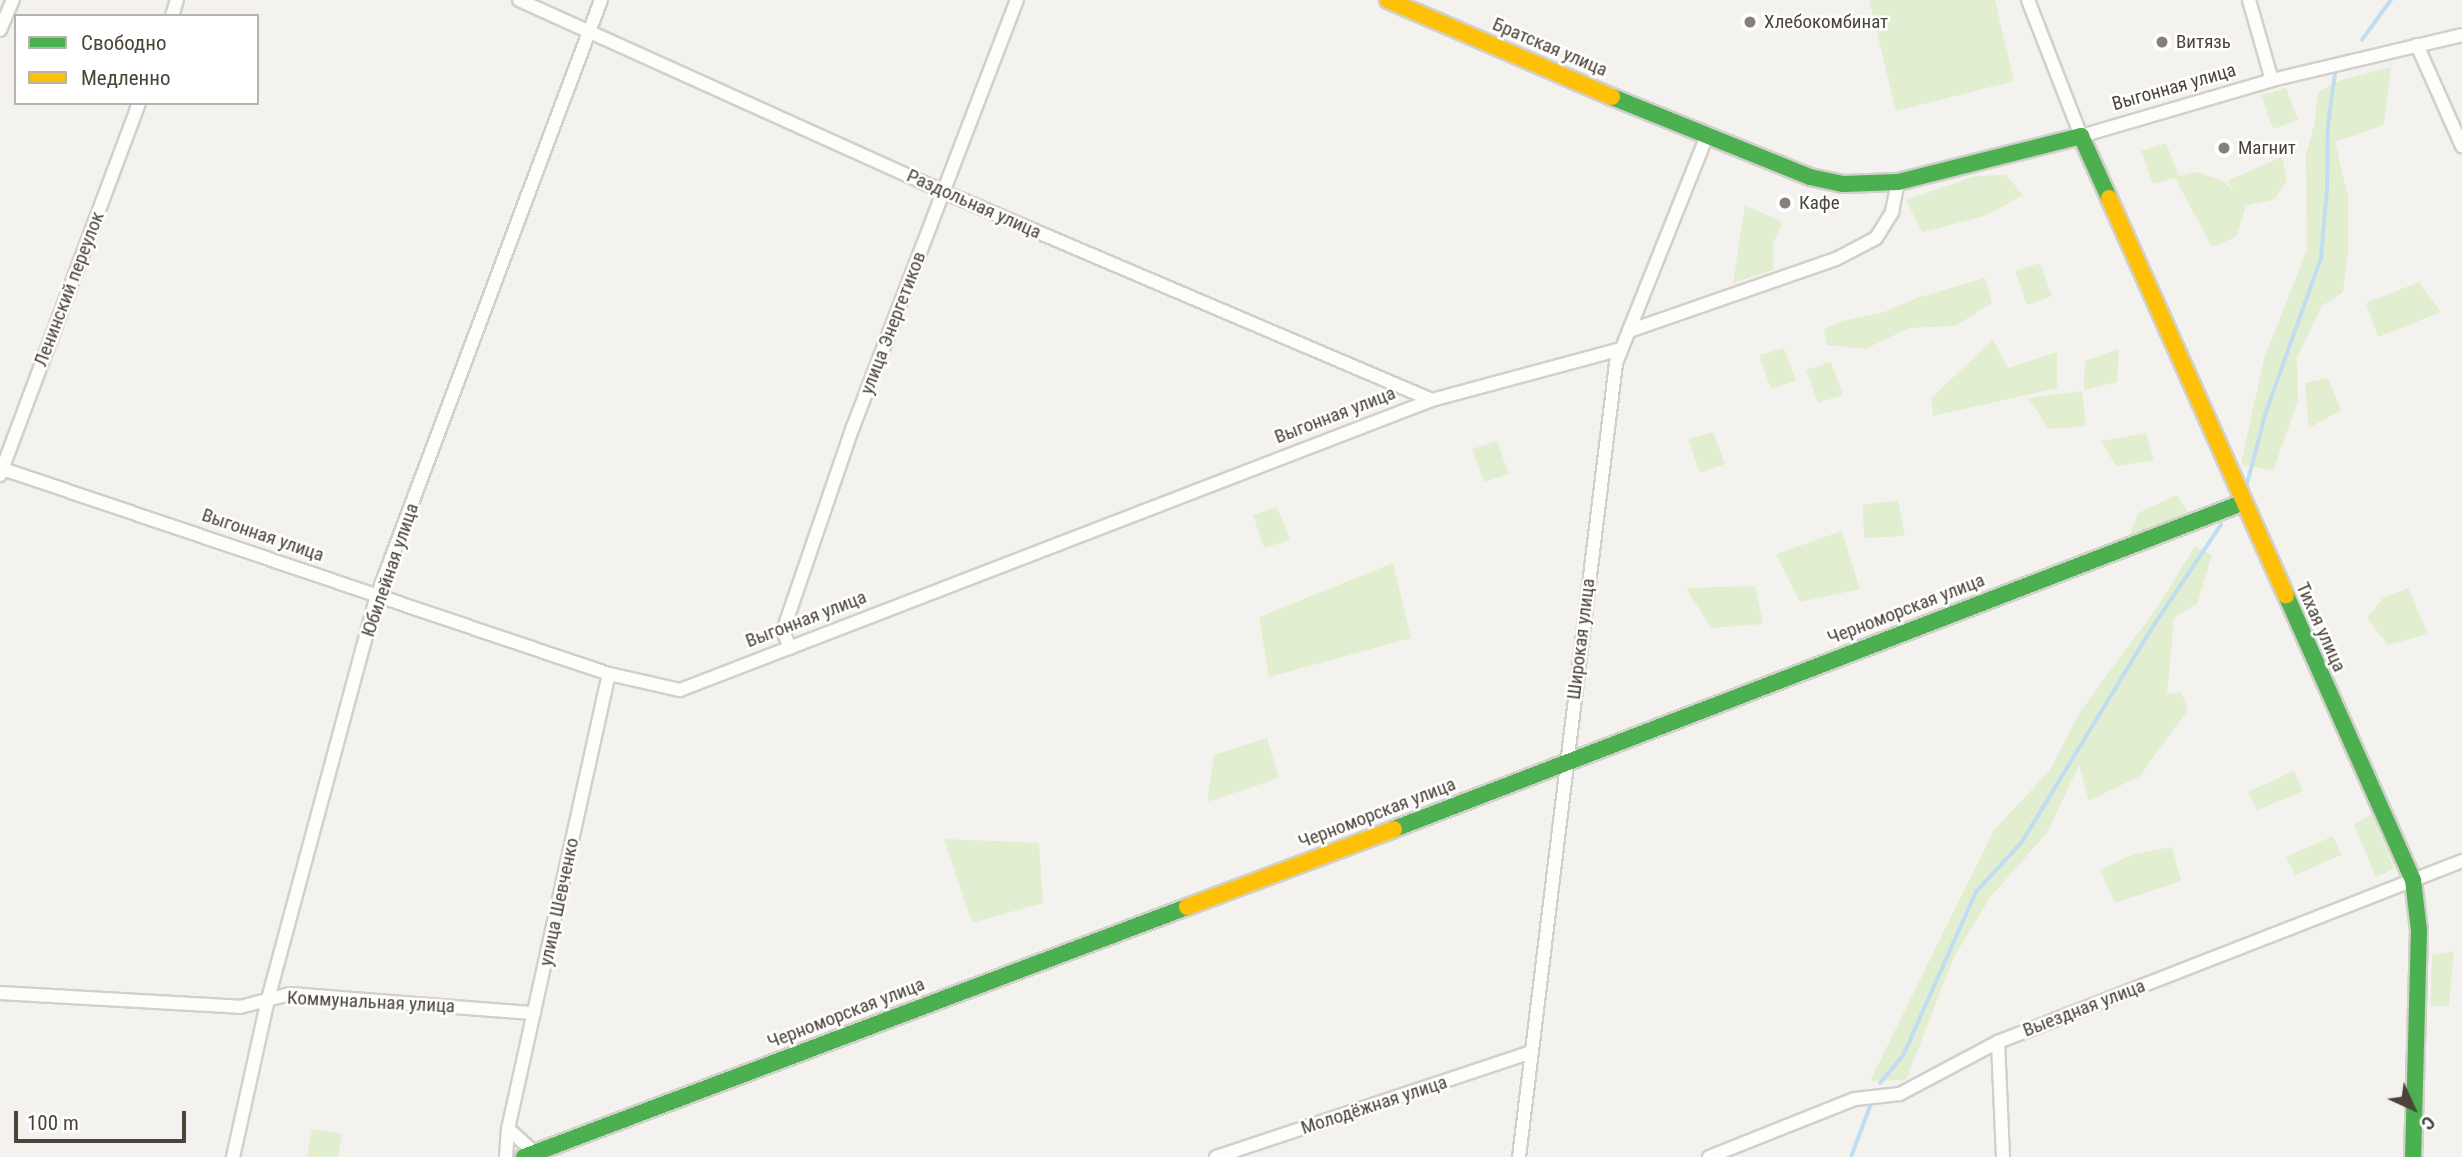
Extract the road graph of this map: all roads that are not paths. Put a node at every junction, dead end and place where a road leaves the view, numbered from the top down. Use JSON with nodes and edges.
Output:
{"nodes":[{"id":1,"x":13,"y":0,"type":"edge"},
{"id":2,"x":519,"y":0,"type":"edge"},
{"id":3,"x":601,"y":0,"type":"edge"},
{"id":4,"x":1017,"y":0,"type":"edge"},
{"id":5,"x":1388,"y":0,"type":"edge"},
{"id":6,"x":2028,"y":0,"type":"edge"},
{"id":7,"x":2249,"y":0,"type":"edge"},
{"id":8,"x":0,"y":30,"type":"edge"},
{"id":9,"x":590,"y":30,"type":"junction"},
{"id":10,"x":2462,"y":35,"type":"edge"},
{"id":11,"x":2417,"y":45,"type":"junction"},
{"id":12,"x":2272,"y":80,"type":"junction"},
{"id":13,"x":138,"y":105,"type":"edge"},
{"id":14,"x":1656,"y":116,"type":"joint"},
{"id":15,"x":1707,"y":136,"type":"junction"},
{"id":16,"x":2081,"y":136,"type":"junction"},
{"id":17,"x":2462,"y":146,"type":"edge"},
{"id":18,"x":1898,"y":183,"type":"junction"},
{"id":19,"x":944,"y":192,"type":"junction"},
{"id":20,"x":1629,"y":331,"type":"junction"},
{"id":21,"x":1621,"y":349,"type":"junction"},
{"id":22,"x":1432,"y":400,"type":"junction"},
{"id":23,"x":1,"y":471,"type":"edge"},
{"id":24,"x":2242,"y":503,"type":"junction"},
{"id":25,"x":377,"y":596,"type":"junction"},
{"id":26,"x":790,"y":648,"type":"junction"},
{"id":27,"x":609,"y":674,"type":"junction"},
{"id":28,"x":1565,"y":764,"type":"junction"},
{"id":29,"x":2462,"y":860,"type":"edge"},
{"id":30,"x":2413,"y":880,"type":"junction"},
{"id":31,"x":0,"y":993,"type":"edge"},
{"id":32,"x":268,"y":999,"type":"junction"},
{"id":33,"x":534,"y":1013,"type":"junction"},
{"id":34,"x":1998,"y":1042,"type":"junction"},
{"id":35,"x":1532,"y":1052,"type":"junction"},
{"id":36,"x":508,"y":1129,"type":"junction"},
{"id":37,"x":529,"y":1155,"type":"edge"},
{"id":38,"x":233,"y":1157,"type":"edge"},
{"id":39,"x":506,"y":1157,"type":"edge"},
{"id":40,"x":1216,"y":1157,"type":"edge"},
{"id":41,"x":1518,"y":1157,"type":"edge"},
{"id":42,"x":1709,"y":1157,"type":"edge"},
{"id":43,"x":2003,"y":1157,"type":"edge"},
{"id":44,"x":2413,"y":1157,"type":"edge"}],
"edges":[{"from":1,"to":8,"type":"street"},
{"from":2,"to":9,"type":"street","name":"Раздольная улица"},
{"from":3,"to":9,"type":"street","name":"Юбилейная улица"},
{"from":4,"to":19,"type":"street","name":"улица Энергетиков"},
{"from":5,"to":14,"type":"main road","name":"Братская улица"},
{"from":6,"to":16,"type":"street"},
{"from":7,"to":12,"type":"street"},
{"from":9,"to":19,"type":"street","name":"Раздольная улица"},
{"from":9,"to":25,"type":"street","name":"Юбилейная улица"},
{"from":10,"to":11,"type":"street","name":"Выгонная улица"},
{"from":11,"to":12,"type":"street","name":"Выгонная улица"},
{"from":11,"to":17,"type":"street"},
{"from":12,"to":16,"type":"street","name":"Выгонная улица"},
{"from":13,"to":23,"type":"street","name":"Ленинский переулок"},
{"from":14,"to":15,"type":"main road","name":"Выгонная улица"},
{"from":15,"to":18,"type":"main road","name":"Выгонная улица"},
{"from":15,"to":20,"type":"street","name":"Широкая улица"},
{"from":16,"to":18,"type":"main road","name":"Выгонная улица"},
{"from":16,"to":24,"type":"main road","name":"Тихая улица"},
{"from":18,"to":20,"type":"street"},
{"from":19,"to":22,"type":"street","name":"Раздольная улица"},
{"from":19,"to":26,"type":"street","name":"улица Энергетиков"},
{"from":20,"to":21,"type":"street","name":"Широкая улица"},
{"from":21,"to":22,"type":"street","name":"Выгонная улица"},
{"from":21,"to":28,"type":"street","name":"Широкая улица"},
{"from":22,"to":26,"type":"street","name":"Выгонная улица"},
{"from":23,"to":25,"type":"street","name":"Выгонная улица"},
{"from":24,"to":28,"type":"main road","name":"Черноморская улица"},
{"from":24,"to":30,"type":"main road","name":"Тихая улица"},
{"from":25,"to":27,"type":"street","name":"Выгонная улица"},
{"from":25,"to":32,"type":"street","name":"Юбилейная улица"},
{"from":26,"to":27,"type":"street","name":"Выгонная улица"},
{"from":27,"to":33,"type":"street","name":"улица Шевченко"},
{"from":28,"to":35,"type":"street","name":"Широкая улица"},
{"from":28,"to":37,"type":"main road","name":"Черноморская улица"},
{"from":29,"to":30,"type":"street","name":"Выездная улица"},
{"from":30,"to":34,"type":"street","name":"Выездная улица"},
{"from":30,"to":44,"type":"main road","name":"Тихая улица"},
{"from":31,"to":32,"type":"street","name":"Коммунальная улица"},
{"from":32,"to":33,"type":"street","name":"Коммунальная улица"},
{"from":32,"to":38,"type":"street","name":"Юбилейная улица"},
{"from":33,"to":36,"type":"street","name":"улица Шевченко"},
{"from":34,"to":42,"type":"street","name":"Выездная улица"},
{"from":34,"to":43,"type":"street"},
{"from":35,"to":40,"type":"street","name":"Молодёжная улица"},
{"from":35,"to":41,"type":"street","name":"Широкая улица"},
{"from":36,"to":37,"type":"street"},
{"from":36,"to":39,"type":"street","name":"улица Шевченко"}]}
